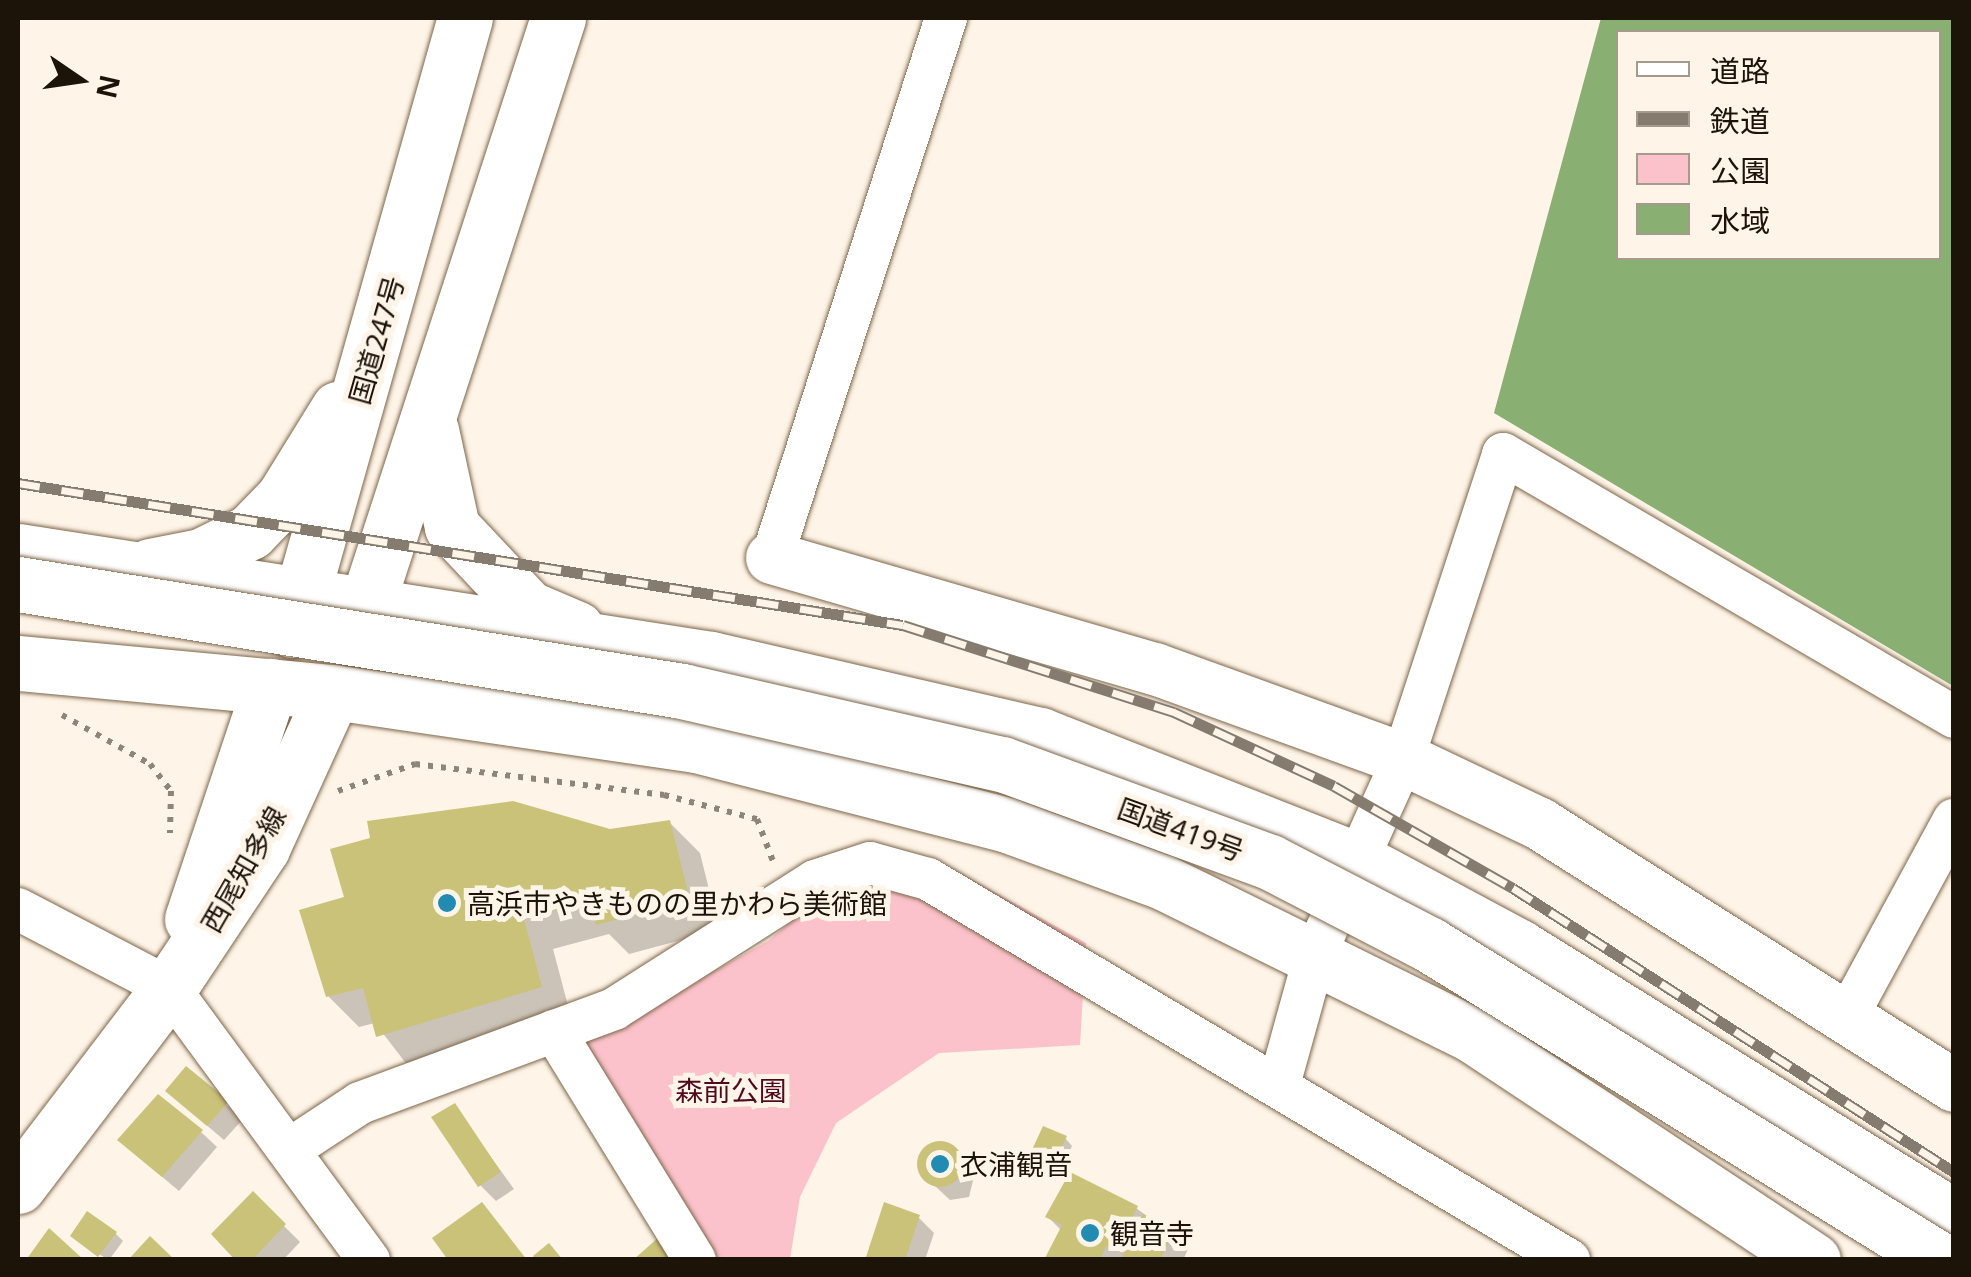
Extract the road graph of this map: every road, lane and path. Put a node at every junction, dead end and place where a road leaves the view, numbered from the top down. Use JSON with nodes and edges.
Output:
{"nodes":[{"id":1,"x":465,"y":18,"type":"edge"},
{"id":2,"x":558,"y":18,"type":"edge"},
{"id":3,"x":946,"y":18,"type":"edge"},
{"id":4,"x":368,"y":368,"type":"junction"},
{"id":5,"x":432,"y":412,"type":"junction"},
{"id":6,"x":18,"y":550,"type":"edge"},
{"id":7,"x":772,"y":558,"type":"joint"},
{"id":8,"x":117,"y":567,"type":"junction"},
{"id":9,"x":18,"y":584,"type":"edge"},
{"id":10,"x":335,"y":614,"type":"junction"},
{"id":11,"x":612,"y":644,"type":"junction"},
{"id":12,"x":18,"y":663,"type":"edge"},
{"id":13,"x":270,"y":686,"type":"junction"},
{"id":14,"x":334,"y":692,"type":"junction"},
{"id":15,"x":44,"y":710,"type":"dead end"},
{"id":16,"x":1954,"y":717,"type":"edge"},
{"id":17,"x":1403,"y":759,"type":"junction"},
{"id":18,"x":330,"y":800,"type":"dead end"},
{"id":19,"x":1954,"y":820,"type":"edge"},
{"id":20,"x":170,"y":839,"type":"dead end"},
{"id":21,"x":1358,"y":860,"type":"junction"},
{"id":22,"x":788,"y":898,"type":"junction"},
{"id":23,"x":18,"y":908,"type":"edge"},
{"id":24,"x":1314,"y":954,"type":"junction"},
{"id":25,"x":170,"y":988,"type":"junction"},
{"id":26,"x":1849,"y":1013,"type":"junction"},
{"id":27,"x":554,"y":1031,"type":"junction"},
{"id":28,"x":1280,"y":1084,"type":"junction"},
{"id":29,"x":1954,"y":1086,"type":"edge"},
{"id":30,"x":294,"y":1147,"type":"junction"},
{"id":31,"x":18,"y":1186,"type":"edge"},
{"id":32,"x":1954,"y":1217,"type":"edge"},
{"id":33,"x":369,"y":1260,"type":"edge"},
{"id":34,"x":694,"y":1260,"type":"edge"},
{"id":35,"x":1569,"y":1260,"type":"edge"},
{"id":36,"x":1813,"y":1260,"type":"edge"},
{"id":37,"x":1940,"y":1260,"type":"edge"}],
"edges":[{"from":1,"to":4,"type":"main road","name":"国道247号"},
{"from":2,"to":5,"type":"main road","name":"国道247号"},
{"from":3,"to":7,"type":"street"},
{"from":4,"to":8,"type":"main road"},
{"from":4,"to":10,"type":"main road","name":"国道247号"},
{"from":5,"to":10,"type":"main road","name":"国道247号"},
{"from":5,"to":11,"type":"main road"},
{"from":6,"to":8,"type":"main road"},
{"from":7,"to":17,"type":"street"},
{"from":8,"to":10,"type":"main road"},
{"from":9,"to":10,"type":"main road","bridge":true},
{"from":10,"to":11,"type":"main road"},
{"from":10,"to":13,"type":"main road","name":"西尾知多線"},
{"from":10,"to":14,"type":"main road","name":"国道247号"},
{"from":10,"to":37,"type":"main road","name":"国道419号","bridge":true},
{"from":11,"to":21,"type":"main road"},
{"from":12,"to":13,"type":"main road"},
{"from":13,"to":14,"type":"main road"},
{"from":13,"to":25,"type":"main road","name":"西尾知多線"},
{"from":14,"to":24,"type":"main road"},
{"from":14,"to":25,"type":"main road","name":"西尾知多線"},
{"from":15,"to":20,"type":"path"},
{"from":16,"to":17,"type":"street"},
{"from":17,"to":21,"type":"street"},
{"from":17,"to":26,"type":"street"},
{"from":18,"to":22,"type":"path"},
{"from":19,"to":26,"type":"street"},
{"from":21,"to":24,"type":"street"},
{"from":21,"to":32,"type":"main road"},
{"from":22,"to":27,"type":"street"},
{"from":22,"to":28,"type":"street"},
{"from":23,"to":25,"type":"street"},
{"from":24,"to":28,"type":"street"},
{"from":24,"to":36,"type":"main road"},
{"from":25,"to":30,"type":"street"},
{"from":25,"to":31,"type":"main road","name":"西尾知多線"},
{"from":26,"to":29,"type":"street"},
{"from":27,"to":30,"type":"street"},
{"from":27,"to":34,"type":"street"},
{"from":28,"to":35,"type":"street"},
{"from":30,"to":33,"type":"street"}]}
